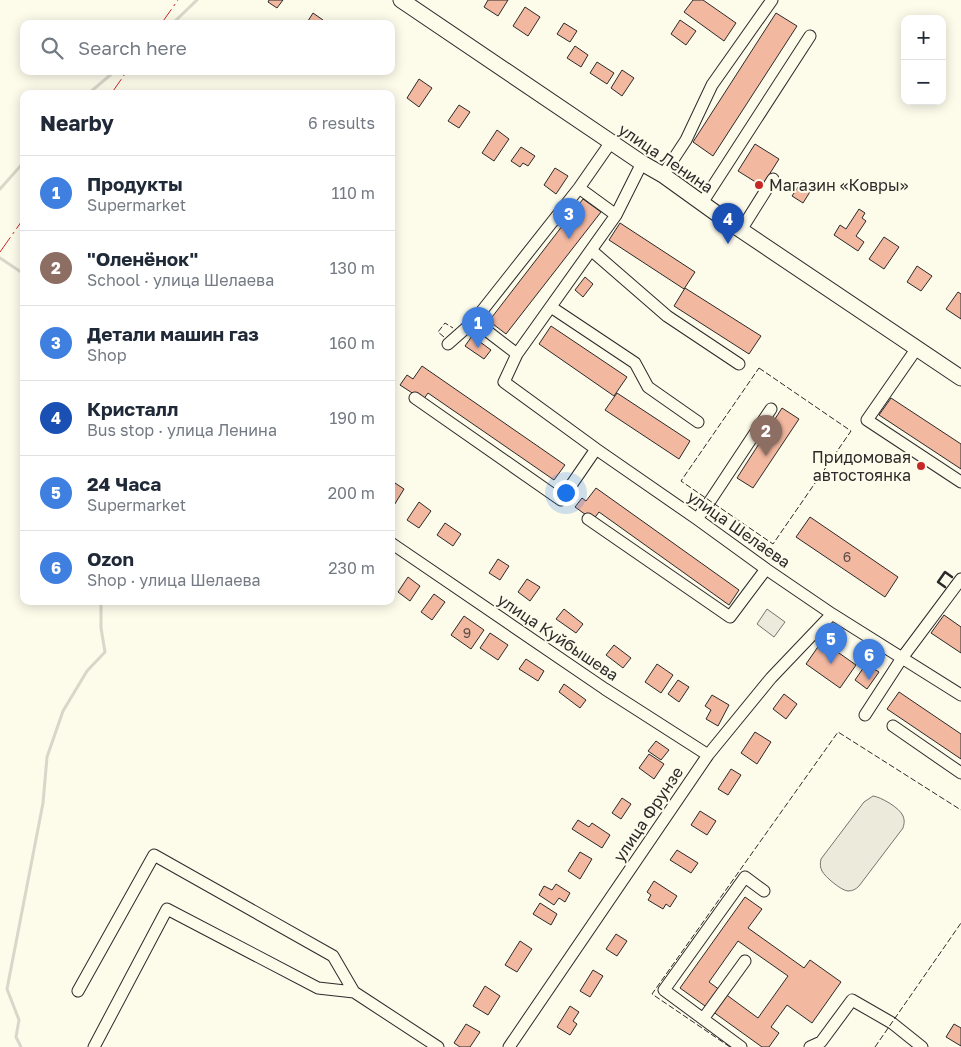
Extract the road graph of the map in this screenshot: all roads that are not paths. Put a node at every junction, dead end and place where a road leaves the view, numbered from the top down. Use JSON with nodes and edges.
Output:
{"nodes":[{"id":1,"x":401,"y":0,"type":"edge"},
{"id":2,"x":772,"y":0,"type":"edge"},
{"id":3,"x":810,"y":36,"type":"dead end"},
{"id":4,"x":610,"y":142,"type":"junction"},
{"id":5,"x":642,"y":163,"type":"junction"},
{"id":6,"x":663,"y":175,"type":"junction"},
{"id":7,"x":773,"y":179,"type":"dead end"},
{"id":8,"x":579,"y":188,"type":"junction"},
{"id":9,"x":702,"y":203,"type":"junction"},
{"id":10,"x":616,"y":215,"type":"junction"},
{"id":11,"x":741,"y":230,"type":"junction"},
{"id":12,"x":591,"y":250,"type":"junction"},
{"id":13,"x":551,"y":307,"type":"junction"},
{"id":14,"x":474,"y":321,"type":"junction"},
{"id":15,"x":448,"y":344,"type":"dead end"},
{"id":16,"x":917,"y":348,"type":"junction"},
{"id":17,"x":518,"y":354,"type":"junction"},
{"id":18,"x":738,"y":364,"type":"dead end"},
{"id":19,"x":961,"y":378,"type":"edge"},
{"id":20,"x":415,"y":398,"type":"dead end"},
{"id":21,"x":771,"y":409,"type":"dead end"},
{"id":22,"x":698,"y":422,"type":"dead end"},
{"id":23,"x":596,"y":449,"type":"junction"},
{"id":24,"x":961,"y":482,"type":"edge"},
{"id":25,"x":588,"y":519,"type":"dead end"},
{"id":26,"x":697,"y":519,"type":"junction"},
{"id":27,"x":395,"y":546,"type":"edge"},
{"id":28,"x":766,"y":569,"type":"junction"},
{"id":29,"x":961,"y":579,"type":"edge"},
{"id":30,"x":832,"y":614,"type":"junction"},
{"id":31,"x":902,"y":658,"type":"junction"},
{"id":32,"x":961,"y":696,"type":"edge"},
{"id":33,"x":865,"y":715,"type":"dead end"},
{"id":34,"x":893,"y":726,"type":"dead end"},
{"id":35,"x":708,"y":756,"type":"junction"},
{"id":36,"x":961,"y":772,"type":"edge"},
{"id":37,"x":764,"y":891,"type":"dead end"},
{"id":38,"x":746,"y":961,"type":"dead end"},
{"id":39,"x":78,"y":991,"type":"dead end"},
{"id":40,"x":354,"y":992,"type":"junction"},
{"id":41,"x":703,"y":1019,"type":"junction"},
{"id":42,"x":94,"y":1047,"type":"edge"},
{"id":43,"x":438,"y":1047,"type":"edge"},
{"id":44,"x":509,"y":1047,"type":"edge"},
{"id":45,"x":741,"y":1047,"type":"edge"},
{"id":46,"x":810,"y":1047,"type":"edge"},
{"id":47,"x":922,"y":1047,"type":"edge"}],
"edges":[{"from":1,"to":4,"type":"main road","name":"улица Ленина"},
{"from":2,"to":6,"type":"street"},
{"from":3,"to":9,"type":"street"},
{"from":4,"to":5,"type":"main road","name":"улица Ленина"},
{"from":4,"to":8,"type":"street"},
{"from":5,"to":6,"type":"main road","name":"улица Ленина"},
{"from":5,"to":10,"type":"street"},
{"from":6,"to":9,"type":"main road","name":"улица Ленина"},
{"from":7,"to":11,"type":"street"},
{"from":8,"to":10,"type":"street"},
{"from":8,"to":14,"type":"street"},
{"from":9,"to":11,"type":"main road","name":"улица Ленина"},
{"from":10,"to":12,"type":"street"},
{"from":11,"to":16,"type":"main road","name":"улица Ленина"},
{"from":12,"to":13,"type":"street"},
{"from":12,"to":18,"type":"street"},
{"from":13,"to":17,"type":"street"},
{"from":13,"to":22,"type":"street"},
{"from":14,"to":15,"type":"street"},
{"from":14,"to":17,"type":"street"},
{"from":16,"to":19,"type":"main road","name":"улица Ленина"},
{"from":16,"to":24,"type":"street"},
{"from":17,"to":23,"type":"street","name":"улица Шелаева"},
{"from":20,"to":23,"type":"street"},
{"from":21,"to":26,"type":"street"},
{"from":23,"to":26,"type":"street","name":"улица Шелаева"},
{"from":25,"to":28,"type":"street"},
{"from":26,"to":28,"type":"street","name":"улица Шелаева"},
{"from":27,"to":35,"type":"street","name":"улица Куйбышева"},
{"from":28,"to":30,"type":"street","name":"улица Шелаева"},
{"from":29,"to":31,"type":"street"},
{"from":30,"to":31,"type":"street","name":"улица Шелаева"},
{"from":30,"to":35,"type":"street","name":"улица Фрунзе"},
{"from":31,"to":32,"type":"street","name":"улица Шелаева"},
{"from":31,"to":33,"type":"street"},
{"from":34,"to":36,"type":"street"},
{"from":35,"to":44,"type":"street","name":"улица Фрунзе"},
{"from":37,"to":41,"type":"street"},
{"from":38,"to":41,"type":"street"},
{"from":39,"to":40,"type":"street"},
{"from":40,"to":42,"type":"street"},
{"from":40,"to":43,"type":"street"},
{"from":41,"to":45,"type":"street"},
{"from":46,"to":47,"type":"street"}]}
